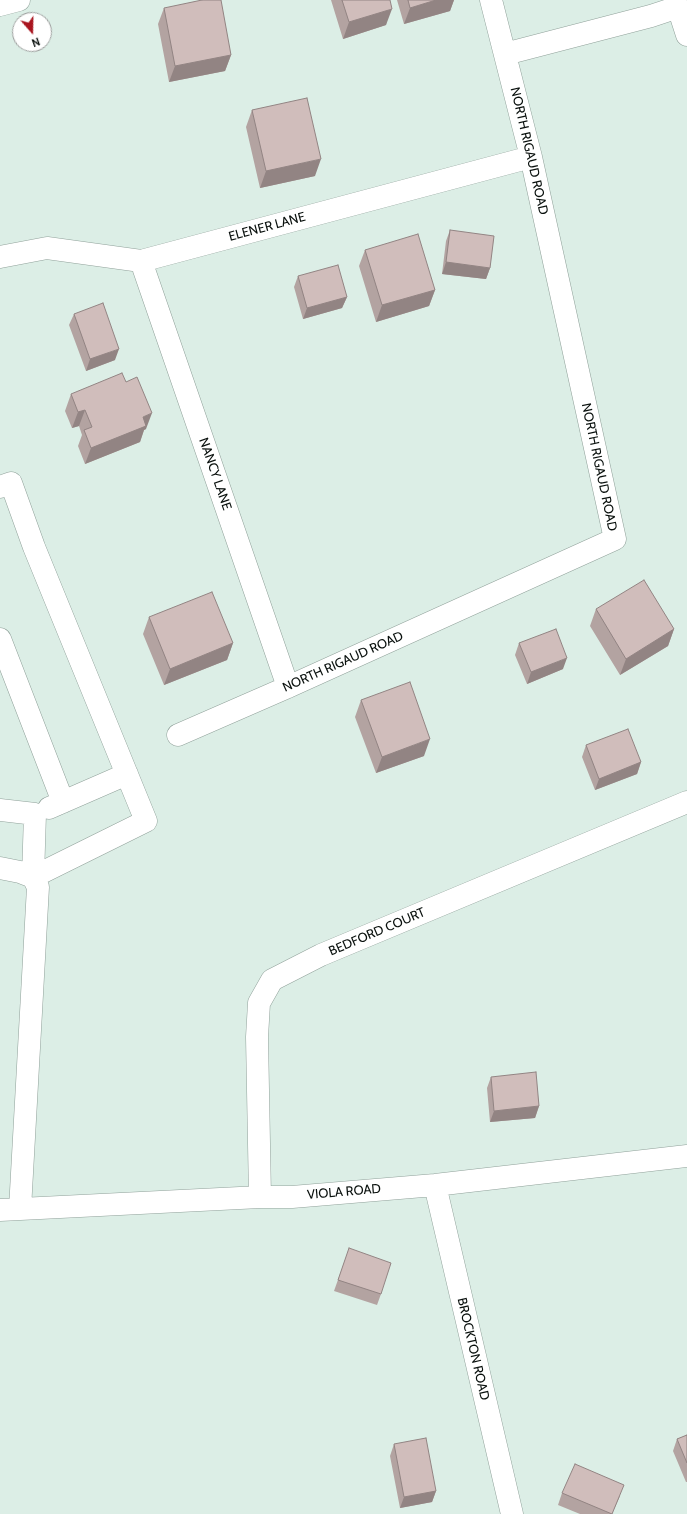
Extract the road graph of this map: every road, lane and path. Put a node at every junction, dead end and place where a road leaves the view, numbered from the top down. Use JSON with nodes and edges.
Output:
{"nodes":[{"id":1,"x":19,"y":0,"type":"edge"},
{"id":2,"x":491,"y":0,"type":"edge"},
{"id":3,"x":0,"y":5,"type":"edge"},
{"id":4,"x":687,"y":35,"type":"edge"},
{"id":5,"x":505,"y":54,"type":"junction"},
{"id":6,"x":531,"y":157,"type":"junction"},
{"id":7,"x":0,"y":257,"type":"edge"},
{"id":8,"x":141,"y":261,"type":"junction"},
{"id":9,"x":0,"y":487,"type":"edge"},
{"id":10,"x":0,"y":639,"type":"edge"},
{"id":11,"x":288,"y":687,"type":"junction"},
{"id":12,"x":178,"y":735,"type":"dead end"},
{"id":13,"x":127,"y":774,"type":"junction"},
{"id":14,"x":63,"y":802,"type":"junction"},
{"id":15,"x":687,"y":802,"type":"edge"},
{"id":16,"x":0,"y":810,"type":"edge"},
{"id":17,"x":35,"y":814,"type":"junction"},
{"id":18,"x":0,"y":868,"type":"edge"},
{"id":19,"x":33,"y":877,"type":"junction"},
{"id":20,"x":687,"y":1156,"type":"edge"},
{"id":21,"x":434,"y":1185,"type":"junction"},
{"id":22,"x":260,"y":1197,"type":"junction"},
{"id":23,"x":10,"y":1209,"type":"edge"},
{"id":24,"x":512,"y":1514,"type":"edge"}],
"edges":[{"from":1,"to":3,"type":"street"},
{"from":2,"to":5,"type":"street","name":"NORTH RIGAUD ROAD"},
{"from":4,"to":5,"type":"street"},
{"from":5,"to":6,"type":"street","name":"NORTH RIGAUD ROAD"},
{"from":6,"to":8,"type":"street","name":"ELENER LANE"},
{"from":6,"to":11,"type":"street","name":"NORTH RIGAUD ROAD"},
{"from":7,"to":8,"type":"street","name":"ELENER LANE"},
{"from":8,"to":11,"type":"street","name":"NANCY LANE"},
{"from":9,"to":13,"type":"street"},
{"from":10,"to":14,"type":"street"},
{"from":11,"to":12,"type":"street","name":"NORTH RIGAUD ROAD"},
{"from":13,"to":14,"type":"street"},
{"from":13,"to":19,"type":"street"},
{"from":14,"to":17,"type":"street"},
{"from":15,"to":22,"type":"street","name":"BEDFORD COURT"},
{"from":16,"to":17,"type":"street"},
{"from":17,"to":19,"type":"street"},
{"from":18,"to":19,"type":"street"},
{"from":19,"to":23,"type":"street"},
{"from":20,"to":21,"type":"street","name":"VIOLA ROAD"},
{"from":21,"to":22,"type":"street","name":"VIOLA ROAD"},
{"from":21,"to":24,"type":"street","name":"BROCKTON ROAD"},
{"from":22,"to":23,"type":"street","name":"VIOLA ROAD"}]}
